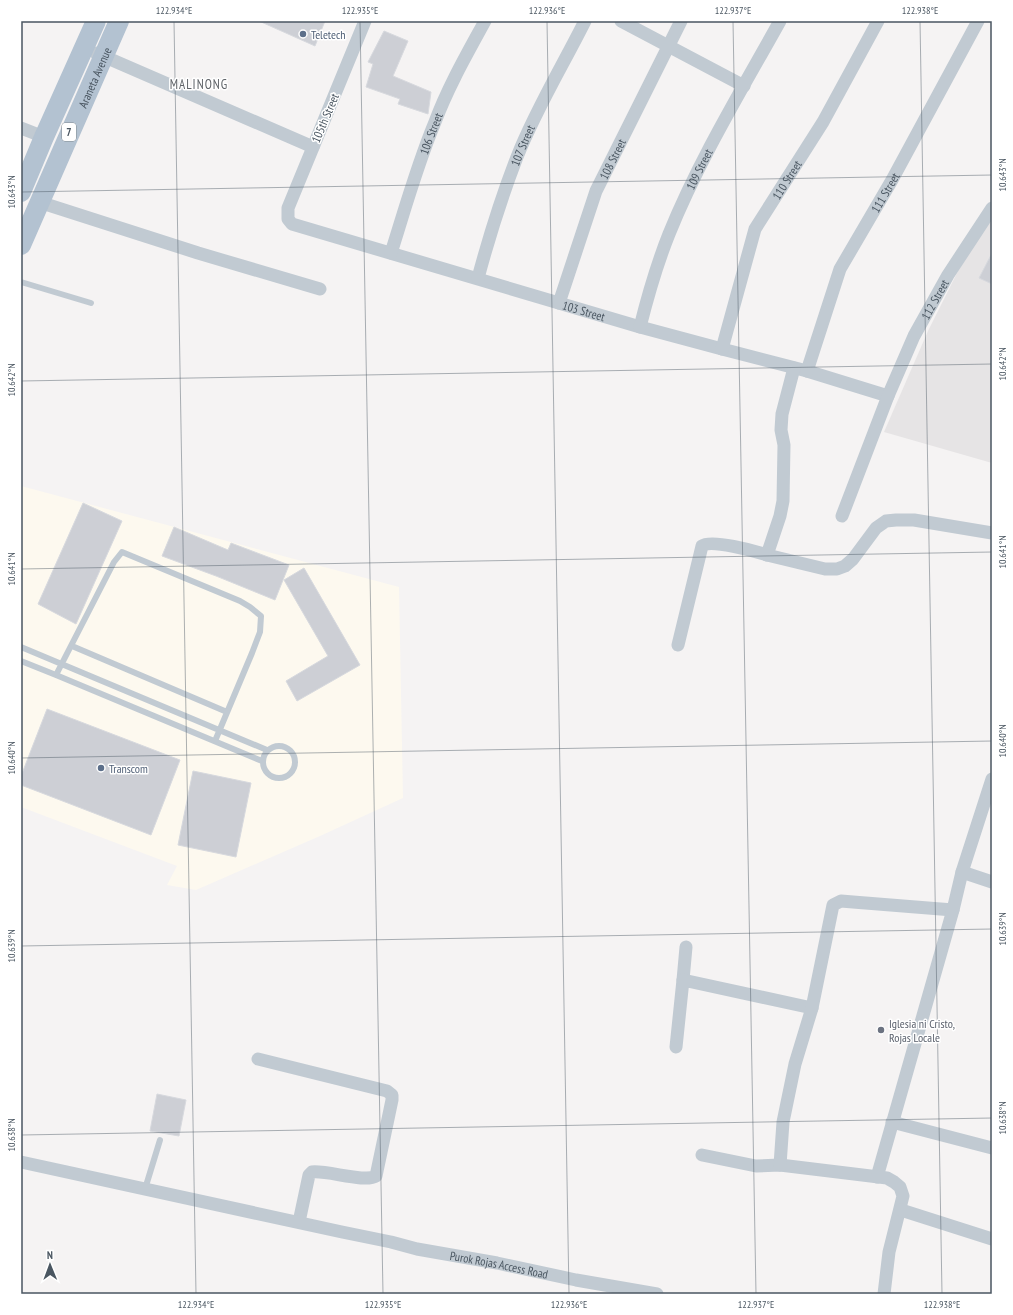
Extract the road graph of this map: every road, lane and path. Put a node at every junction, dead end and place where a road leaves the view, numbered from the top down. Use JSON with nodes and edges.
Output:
{"nodes":[{"id":1,"x":96,"y":21,"type":"edge"},
{"id":2,"x":120,"y":21,"type":"edge"},
{"id":3,"x":365,"y":21,"type":"edge"},
{"id":4,"x":485,"y":21,"type":"edge"},
{"id":5,"x":586,"y":21,"type":"edge"},
{"id":6,"x":621,"y":21,"type":"edge"},
{"id":7,"x":681,"y":21,"type":"edge"},
{"id":8,"x":780,"y":21,"type":"edge"},
{"id":9,"x":878,"y":21,"type":"edge"},
{"id":10,"x":978,"y":21,"type":"edge"},
{"id":11,"x":668,"y":46,"type":"junction"},
{"id":12,"x":84,"y":48,"type":"junction"},
{"id":13,"x":104,"y":57,"type":"junction"},
{"id":14,"x":744,"y":86,"type":"junction"},
{"id":15,"x":21,"y":128,"type":"edge"},
{"id":16,"x":44,"y":137,"type":"junction"},
{"id":17,"x":313,"y":147,"type":"junction"},
{"id":18,"x":21,"y":192,"type":"edge"},
{"id":19,"x":39,"y":202,"type":"junction"},
{"id":20,"x":992,"y":208,"type":"edge"},
{"id":21,"x":287,"y":215,"type":"joint"},
{"id":22,"x":21,"y":244,"type":"edge"},
{"id":23,"x":391,"y":253,"type":"junction"},
{"id":24,"x":478,"y":278,"type":"junction"},
{"id":25,"x":21,"y":282,"type":"edge"},
{"id":26,"x":320,"y":288,"type":"dead end"},
{"id":27,"x":91,"y":303,"type":"dead end"},
{"id":28,"x":559,"y":303,"type":"junction"},
{"id":29,"x":640,"y":326,"type":"junction"},
{"id":30,"x":722,"y":349,"type":"junction"},
{"id":31,"x":794,"y":368,"type":"junction"},
{"id":32,"x":807,"y":371,"type":"junction"},
{"id":33,"x":888,"y":396,"type":"junction"},
{"id":34,"x":842,"y":516,"type":"dead end"},
{"id":35,"x":992,"y":533,"type":"edge"},
{"id":36,"x":767,"y":555,"type":"junction"},
{"id":37,"x":678,"y":645,"type":"dead end"},
{"id":38,"x":72,"y":646,"type":"junction"},
{"id":39,"x":21,"y":647,"type":"edge"},
{"id":40,"x":21,"y":661,"type":"edge"},
{"id":41,"x":61,"y":663,"type":"junction"},
{"id":42,"x":56,"y":675,"type":"junction"},
{"id":43,"x":111,"y":684,"type":"junction"},
{"id":44,"x":106,"y":696,"type":"junction"},
{"id":45,"x":142,"y":697,"type":"junction"},
{"id":46,"x":136,"y":708,"type":"junction"},
{"id":47,"x":227,"y":712,"type":"junction"},
{"id":48,"x":220,"y":730,"type":"junction"},
{"id":49,"x":215,"y":741,"type":"junction"},
{"id":50,"x":267,"y":750,"type":"junction"},
{"id":51,"x":262,"y":761,"type":"junction"},
{"id":52,"x":992,"y":780,"type":"edge"},
{"id":53,"x":962,"y":872,"type":"junction"},
{"id":54,"x":992,"y":882,"type":"edge"},
{"id":55,"x":953,"y":910,"type":"junction"},
{"id":56,"x":686,"y":947,"type":"dead end"},
{"id":57,"x":683,"y":980,"type":"junction"},
{"id":58,"x":812,"y":1008,"type":"junction"},
{"id":59,"x":676,"y":1047,"type":"dead end"},
{"id":60,"x":258,"y":1059,"type":"dead end"},
{"id":61,"x":892,"y":1122,"type":"junction"},
{"id":62,"x":160,"y":1140,"type":"dead end"},
{"id":63,"x":992,"y":1148,"type":"edge"},
{"id":64,"x":702,"y":1155,"type":"dead end"},
{"id":65,"x":21,"y":1162,"type":"edge"},
{"id":66,"x":780,"y":1165,"type":"junction"},
{"id":67,"x":877,"y":1177,"type":"junction"},
{"id":68,"x":146,"y":1189,"type":"junction"},
{"id":69,"x":901,"y":1210,"type":"junction"},
{"id":70,"x":299,"y":1222,"type":"junction"},
{"id":71,"x":992,"y":1239,"type":"edge"},
{"id":72,"x":657,"y":1294,"type":"edge"},
{"id":73,"x":884,"y":1294,"type":"edge"}],
"edges":[{"from":1,"to":12,"type":"main road","name":"Araneta Avenue","number":"7"},
{"from":2,"to":13,"type":"main road","name":"Araneta Avenue","number":"7"},
{"from":3,"to":17,"type":"street","name":"105th Street"},
{"from":4,"to":23,"type":"street","name":"106 Street"},
{"from":5,"to":24,"type":"street","name":"107 Street"},
{"from":6,"to":11,"type":"street"},
{"from":7,"to":11,"type":"street","name":"108 Street"},
{"from":8,"to":14,"type":"street","name":"109 Street"},
{"from":9,"to":30,"type":"street","name":"110 Street"},
{"from":10,"to":32,"type":"street","name":"111 Street"},
{"from":11,"to":14,"type":"street"},
{"from":11,"to":28,"type":"street","name":"108 Street"},
{"from":12,"to":13,"type":"street"},
{"from":12,"to":16,"type":"main road","name":"Araneta Avenue","number":"7"},
{"from":13,"to":17,"type":"street"},
{"from":13,"to":19,"type":"main road","name":"Araneta Avenue","number":"7"},
{"from":14,"to":29,"type":"street","name":"109 Street"},
{"from":15,"to":16,"type":"street"},
{"from":16,"to":18,"type":"main road","name":"Araneta Avenue","number":"7"},
{"from":17,"to":21,"type":"street","name":"105th Street"},
{"from":19,"to":22,"type":"main road","name":"Araneta Avenue","number":"7"},
{"from":19,"to":26,"type":"street"},
{"from":20,"to":33,"type":"street","name":"112 Street"},
{"from":21,"to":23,"type":"street","name":"103 Street"},
{"from":23,"to":24,"type":"street","name":"103 Street"},
{"from":24,"to":28,"type":"street","name":"103 Street"},
{"from":25,"to":27,"type":"lane"},
{"from":28,"to":29,"type":"street","name":"103 Street"},
{"from":29,"to":30,"type":"street","name":"103 Street"},
{"from":30,"to":31,"type":"street","name":"103 Street"},
{"from":31,"to":32,"type":"street","name":"103 Street"},
{"from":31,"to":36,"type":"street"},
{"from":32,"to":33,"type":"street","name":"103 Street"},
{"from":33,"to":34,"type":"street","name":"112 Street"},
{"from":35,"to":36,"type":"street"},
{"from":36,"to":37,"type":"street"},
{"from":38,"to":41,"type":"lane"},
{"from":38,"to":47,"type":"lane"},
{"from":38,"to":47,"type":"lane"},
{"from":39,"to":41,"type":"lane"},
{"from":40,"to":42,"type":"lane"},
{"from":41,"to":42,"type":"lane"},
{"from":41,"to":43,"type":"lane"},
{"from":42,"to":44,"type":"lane"},
{"from":43,"to":44,"type":"lane"},
{"from":43,"to":45,"type":"lane"},
{"from":44,"to":46,"type":"lane"},
{"from":45,"to":46,"type":"lane"},
{"from":45,"to":48,"type":"lane"},
{"from":46,"to":49,"type":"lane"},
{"from":47,"to":48,"type":"lane"},
{"from":48,"to":49,"type":"lane"},
{"from":48,"to":50,"type":"lane"},
{"from":49,"to":51,"type":"lane"},
{"from":50,"to":51,"type":"lane"},
{"from":50,"to":51,"type":"lane"},
{"from":52,"to":53,"type":"street"},
{"from":53,"to":54,"type":"street"},
{"from":53,"to":55,"type":"street"},
{"from":55,"to":58,"type":"street"},
{"from":55,"to":61,"type":"street"},
{"from":56,"to":57,"type":"street"},
{"from":57,"to":58,"type":"street"},
{"from":57,"to":59,"type":"street"},
{"from":58,"to":66,"type":"street"},
{"from":60,"to":70,"type":"street"},
{"from":61,"to":63,"type":"street"},
{"from":61,"to":67,"type":"street"},
{"from":62,"to":68,"type":"lane"},
{"from":64,"to":66,"type":"street"},
{"from":65,"to":68,"type":"street","name":"Purok Rojas Access Road"},
{"from":66,"to":67,"type":"street"},
{"from":67,"to":69,"type":"street"},
{"from":68,"to":70,"type":"street","name":"Purok Rojas Access Road"},
{"from":69,"to":71,"type":"street"},
{"from":69,"to":73,"type":"street"},
{"from":70,"to":72,"type":"street","name":"Purok Rojas Access Road"}]}
